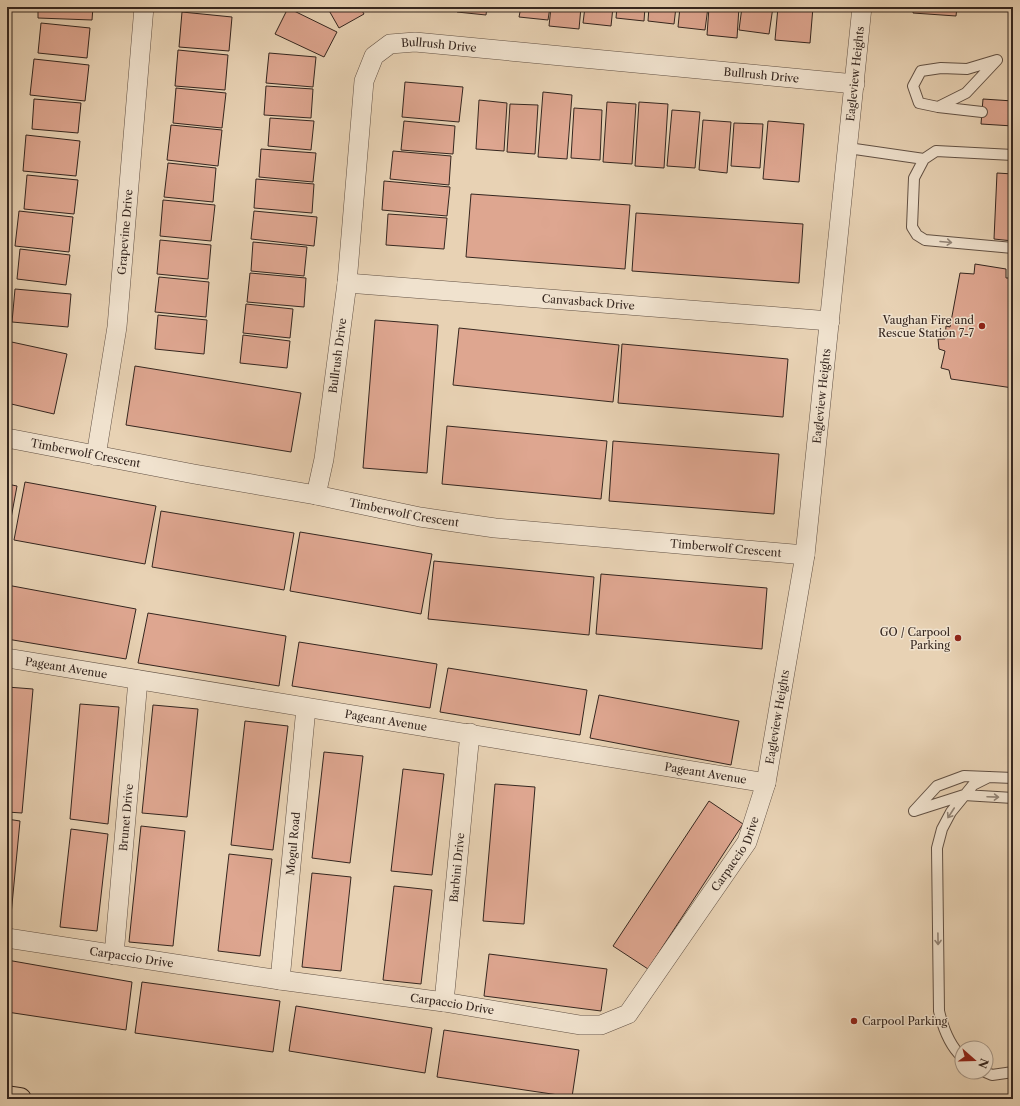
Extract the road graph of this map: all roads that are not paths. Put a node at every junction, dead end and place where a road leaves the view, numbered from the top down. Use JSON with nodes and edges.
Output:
{"nodes":[{"id":1,"x":144,"y":7,"type":"edge"},
{"id":2,"x":862,"y":7,"type":"edge"},
{"id":3,"x":854,"y":84,"type":"junction"},
{"id":4,"x":938,"y":107,"type":"junction"},
{"id":5,"x":982,"y":112,"type":"dead end"},
{"id":6,"x":848,"y":148,"type":"junction"},
{"id":7,"x":1013,"y":155,"type":"edge"},
{"id":8,"x":924,"y":158,"type":"junction"},
{"id":9,"x":1013,"y":248,"type":"edge"},
{"id":10,"x":347,"y":283,"type":"junction"},
{"id":11,"x":830,"y":321,"type":"junction"},
{"id":12,"x":7,"y":438,"type":"edge"},
{"id":13,"x":96,"y":456,"type":"junction"},
{"id":14,"x":316,"y":495,"type":"junction"},
{"id":15,"x":805,"y":555,"type":"junction"},
{"id":16,"x":7,"y":658,"type":"edge"},
{"id":17,"x":138,"y":680,"type":"junction"},
{"id":18,"x":306,"y":708,"type":"junction"},
{"id":19,"x":470,"y":733,"type":"junction"},
{"id":20,"x":989,"y":777,"type":"junction"},
{"id":21,"x":1013,"y":778,"type":"edge"},
{"id":22,"x":766,"y":783,"type":"junction"},
{"id":23,"x":964,"y":795,"type":"junction"},
{"id":24,"x":1013,"y":798,"type":"edge"},
{"id":25,"x":7,"y":938,"type":"edge"},
{"id":26,"x":114,"y":955,"type":"junction"},
{"id":27,"x":280,"y":980,"type":"junction"},
{"id":28,"x":444,"y":1002,"type":"junction"},
{"id":29,"x":954,"y":1048,"type":"edge"},
{"id":30,"x":1013,"y":1072,"type":"edge"},
{"id":31,"x":994,"y":1075,"type":"edge"},
{"id":32,"x":7,"y":1097,"type":"edge"},
{"id":33,"x":20,"y":1099,"type":"edge"}],
"edges":[{"from":1,"to":13,"type":"street","name":"Grapevine Drive"},
{"from":2,"to":3,"type":"street","name":"Eagleview Heights"},
{"from":3,"to":6,"type":"street","name":"Eagleview Heights"},
{"from":3,"to":10,"type":"street","name":"Bullrush Drive"},
{"from":4,"to":4,"type":"lane"},
{"from":4,"to":5,"type":"lane"},
{"from":6,"to":8,"type":"lane"},
{"from":6,"to":11,"type":"street","name":"Eagleview Heights"},
{"from":7,"to":8,"type":"lane"},
{"from":8,"to":9,"type":"lane","one_way":true},
{"from":10,"to":11,"type":"street","name":"Canvasback Drive"},
{"from":10,"to":14,"type":"street","name":"Bullrush Drive"},
{"from":11,"to":15,"type":"street","name":"Eagleview Heights"},
{"from":12,"to":13,"type":"street","name":"Timberwolf Crescent"},
{"from":13,"to":14,"type":"street","name":"Timberwolf Crescent"},
{"from":14,"to":15,"type":"street","name":"Timberwolf Crescent"},
{"from":15,"to":22,"type":"street","name":"Eagleview Heights"},
{"from":16,"to":17,"type":"street","name":"Pageant Avenue"},
{"from":17,"to":18,"type":"street","name":"Pageant Avenue"},
{"from":17,"to":26,"type":"street","name":"Brunet Drive"},
{"from":18,"to":19,"type":"street","name":"Pageant Avenue"},
{"from":18,"to":27,"type":"street","name":"Mogul Road"},
{"from":19,"to":22,"type":"street","name":"Pageant Avenue"},
{"from":19,"to":28,"type":"street","name":"Barbini Drive"},
{"from":20,"to":21,"type":"lane"},
{"from":20,"to":23,"type":"lane"},
{"from":20,"to":23,"type":"lane"},
{"from":22,"to":28,"type":"street","name":"Carpaccio Drive"},
{"from":23,"to":24,"type":"lane","one_way":true},
{"from":23,"to":29,"type":"lane","one_way":true},
{"from":25,"to":26,"type":"street","name":"Carpaccio Drive"},
{"from":26,"to":27,"type":"street","name":"Carpaccio Drive"},
{"from":27,"to":28,"type":"street","name":"Carpaccio Drive"},
{"from":30,"to":31,"type":"lane"},
{"from":32,"to":33,"type":"highway"}]}
